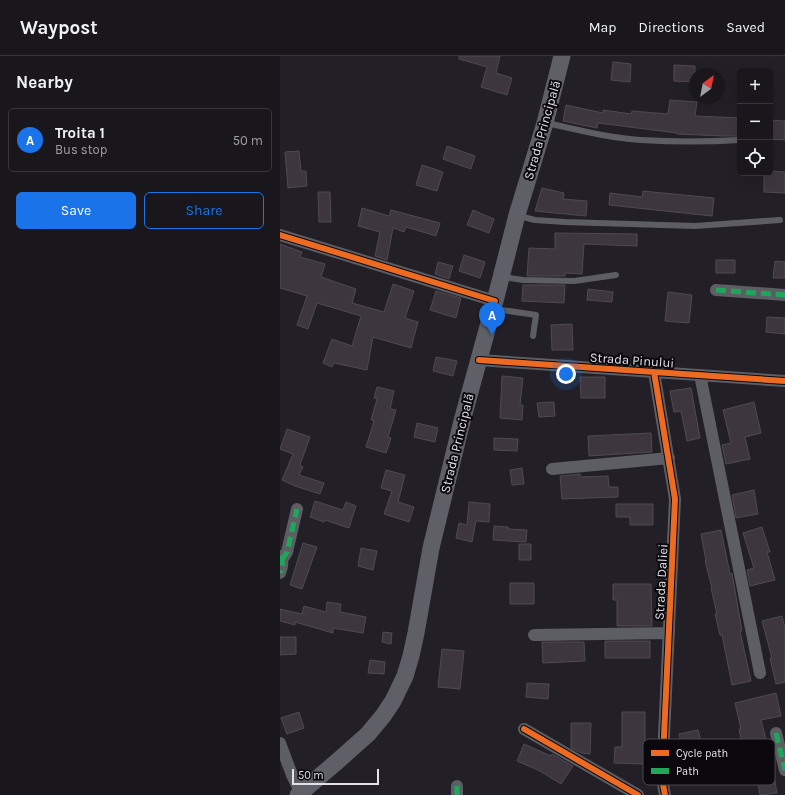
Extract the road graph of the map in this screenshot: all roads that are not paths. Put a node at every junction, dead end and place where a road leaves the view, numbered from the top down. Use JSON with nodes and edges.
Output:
{"nodes":[{"id":1,"x":562,"y":56,"type":"edge"},
{"id":2,"x":545,"y":123,"type":"junction"},
{"id":3,"x":737,"y":140,"type":"edge"},
{"id":4,"x":517,"y":215,"type":"junction"},
{"id":5,"x":780,"y":220,"type":"dead end"},
{"id":6,"x":280,"y":235,"type":"edge"},
{"id":7,"x":616,"y":275,"type":"dead end"},
{"id":8,"x":501,"y":277,"type":"junction"},
{"id":9,"x":716,"y":290,"type":"dead end"},
{"id":10,"x":785,"y":295,"type":"edge"},
{"id":11,"x":494,"y":305,"type":"junction"},
{"id":12,"x":533,"y":336,"type":"dead end"},
{"id":13,"x":479,"y":360,"type":"junction"},
{"id":14,"x":654,"y":372,"type":"junction"},
{"id":15,"x":700,"y":375,"type":"junction"},
{"id":16,"x":785,"y":381,"type":"edge"},
{"id":17,"x":668,"y":458,"type":"junction"},
{"id":18,"x":552,"y":469,"type":"dead end"},
{"id":19,"x":297,"y":509,"type":"dead end"},
{"id":20,"x":281,"y":558,"type":"edge"},
{"id":21,"x":280,"y":573,"type":"edge"},
{"id":22,"x":669,"y":633,"type":"junction"},
{"id":23,"x":534,"y":635,"type":"dead end"},
{"id":24,"x":760,"y":673,"type":"dead end"},
{"id":25,"x":524,"y":729,"type":"dead end"},
{"id":26,"x":776,"y":733,"type":"dead end"},
{"id":27,"x":664,"y":739,"type":"edge"},
{"id":28,"x":280,"y":743,"type":"edge"},
{"id":29,"x":785,"y":770,"type":"edge"},
{"id":30,"x":663,"y":785,"type":"edge"},
{"id":31,"x":299,"y":794,"type":"edge"},
{"id":32,"x":638,"y":795,"type":"edge"},
{"id":33,"x":665,"y":795,"type":"edge"}],
"edges":[{"from":1,"to":2,"type":"main road","name":"Strada Principală"},
{"from":2,"to":3,"type":"lane"},
{"from":2,"to":4,"type":"main road","name":"Strada Principală"},
{"from":4,"to":5,"type":"lane"},
{"from":4,"to":8,"type":"main road","name":"Strada Principală"},
{"from":6,"to":11,"type":"street"},
{"from":7,"to":8,"type":"lane"},
{"from":8,"to":11,"type":"main road","name":"Strada Principală"},
{"from":9,"to":10,"type":"street"},
{"from":11,"to":12,"type":"lane"},
{"from":11,"to":13,"type":"main road","name":"Strada Principală"},
{"from":13,"to":14,"type":"street","name":"Strada Pinului"},
{"from":13,"to":31,"type":"main road","name":"Strada Principală"},
{"from":14,"to":15,"type":"street","name":"Strada Pinului"},
{"from":14,"to":17,"type":"street","name":"Strada Daliei"},
{"from":15,"to":16,"type":"street","name":"Strada Pinului"},
{"from":15,"to":24,"type":"street"},
{"from":17,"to":18,"type":"street"},
{"from":17,"to":22,"type":"street","name":"Strada Daliei"},
{"from":19,"to":20,"type":"street"},
{"from":20,"to":21,"type":"street"},
{"from":22,"to":23,"type":"street"},
{"from":22,"to":27,"type":"street","name":"Strada Daliei"},
{"from":25,"to":32,"type":"street"},
{"from":26,"to":29,"type":"street"},
{"from":28,"to":31,"type":"street"},
{"from":30,"to":33,"type":"street","name":"Strada Daliei"}]}
